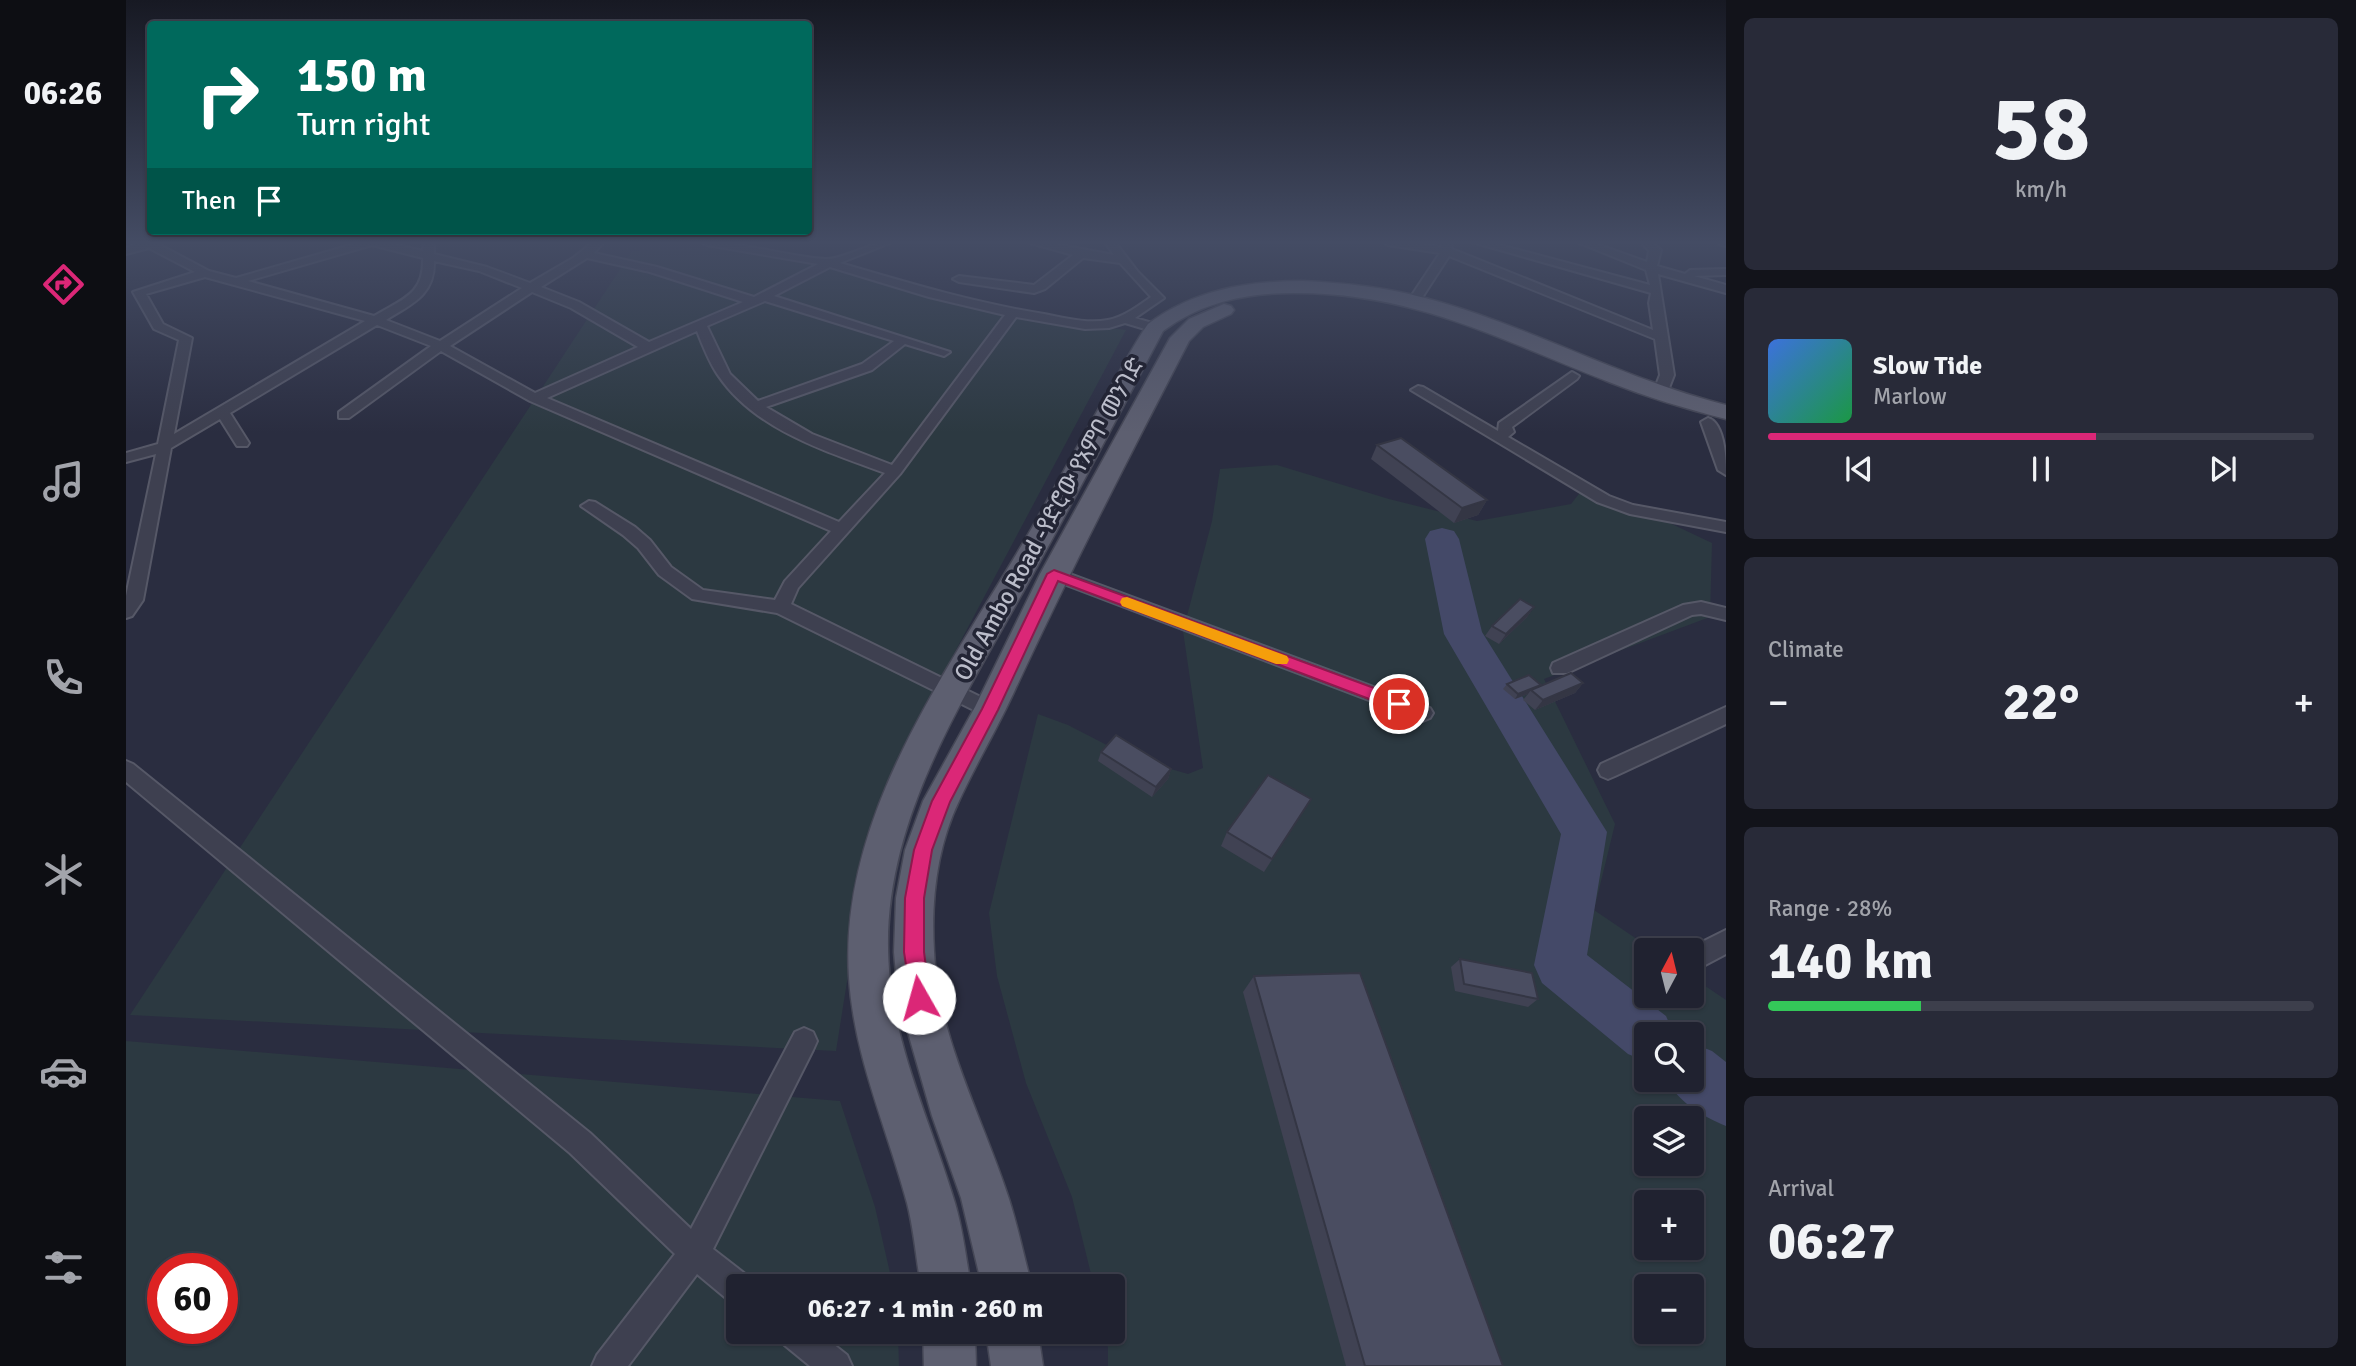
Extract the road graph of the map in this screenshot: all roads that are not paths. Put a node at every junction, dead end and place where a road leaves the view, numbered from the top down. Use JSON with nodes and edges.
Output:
{"nodes":[{"id":1,"x":147,"y":306,"type":"edge"},
{"id":2,"x":320,"y":306,"type":"edge"},
{"id":3,"x":399,"y":306,"type":"edge"},
{"id":4,"x":501,"y":306,"type":"edge"},
{"id":5,"x":576,"y":306,"type":"edge"},
{"id":6,"x":743,"y":306,"type":"edge"},
{"id":7,"x":783,"y":306,"type":"edge"},
{"id":8,"x":982,"y":306,"type":"edge"},
{"id":9,"x":1146,"y":306,"type":"edge"},
{"id":10,"x":1188,"y":306,"type":"edge"},
{"id":11,"x":1241,"y":306,"type":"edge"},
{"id":12,"x":1386,"y":306,"type":"edge"},
{"id":13,"x":1430,"y":306,"type":"edge"},
{"id":14,"x":1586,"y":306,"type":"edge"},
{"id":15,"x":1655,"y":306,"type":"edge"},
{"id":16,"x":1013,"y":313,"type":"junction"},
{"id":17,"x":1125,"y":319,"type":"junction"},
{"id":18,"x":378,"y":321,"type":"junction"},
{"id":19,"x":700,"y":324,"type":"junction"},
{"id":20,"x":1155,"y":328,"type":"junction"},
{"id":21,"x":1660,"y":337,"type":"junction"},
{"id":22,"x":903,"y":340,"type":"junction"},
{"id":23,"x":439,"y":345,"type":"junction"},
{"id":24,"x":648,"y":347,"type":"junction"},
{"id":25,"x":944,"y":352,"type":"dead end"},
{"id":26,"x":1572,"y":376,"type":"junction"},
{"id":27,"x":1418,"y":390,"type":"dead end"},
{"id":28,"x":1660,"y":393,"type":"junction"},
{"id":29,"x":535,"y":398,"type":"junction"},
{"id":30,"x":757,"y":406,"type":"junction"},
{"id":31,"x":222,"y":412,"type":"junction"},
{"id":32,"x":344,"y":415,"type":"dead end"},
{"id":33,"x":1720,"y":420,"type":"edge"},
{"id":34,"x":1497,"y":437,"type":"junction"},
{"id":35,"x":242,"y":443,"type":"dead end"},
{"id":36,"x":165,"y":446,"type":"junction"},
{"id":37,"x":126,"y":458,"type":"edge"},
{"id":38,"x":1726,"y":470,"type":"edge"},
{"id":39,"x":895,"y":471,"type":"junction"},
{"id":40,"x":589,"y":506,"type":"dead end"},
{"id":41,"x":1726,"y":527,"type":"edge"},
{"id":42,"x":844,"y":530,"type":"junction"},
{"id":43,"x":1054,"y":574,"type":"junction"},
{"id":44,"x":781,"y":607,"type":"junction"},
{"id":45,"x":126,"y":612,"type":"edge"},
{"id":46,"x":1726,"y":614,"type":"edge"},
{"id":47,"x":1560,"y":668,"type":"dead end"},
{"id":48,"x":951,"y":694,"type":"junction"},
{"id":49,"x":990,"y":710,"type":"junction"},
{"id":50,"x":1423,"y":713,"type":"dead end"},
{"id":51,"x":1726,"y":715,"type":"edge"},
{"id":52,"x":1608,"y":770,"type":"dead end"},
{"id":53,"x":126,"y":771,"type":"edge"},
{"id":54,"x":1726,"y":941,"type":"edge"},
{"id":55,"x":1704,"y":953,"type":"edge"},
{"id":56,"x":804,"y":1041,"type":"dead end"},
{"id":57,"x":695,"y":1253,"type":"junction"},
{"id":58,"x":944,"y":1274,"type":"edge"},
{"id":59,"x":1004,"y":1274,"type":"edge"},
{"id":60,"x":726,"y":1278,"type":"edge"},
{"id":61,"x":808,"y":1344,"type":"edge"},
{"id":62,"x":949,"y":1344,"type":"edge"},
{"id":63,"x":1014,"y":1344,"type":"edge"},
{"id":64,"x":608,"y":1366,"type":"edge"},
{"id":65,"x":836,"y":1366,"type":"edge"},
{"id":66,"x":950,"y":1366,"type":"edge"},
{"id":67,"x":1017,"y":1366,"type":"edge"}],
"edges":[{"from":1,"to":36,"type":"street"},
{"from":2,"to":18,"type":"street"},
{"from":3,"to":18,"type":"street"},
{"from":4,"to":23,"type":"street"},
{"from":5,"to":24,"type":"street"},
{"from":6,"to":19,"type":"street"},
{"from":7,"to":22,"type":"street"},
{"from":8,"to":16,"type":"street"},
{"from":9,"to":17,"type":"street"},
{"from":10,"to":20,"type":"main road","name":"Old Ambo Road -የድሮው የአምቦ መንገድ"},
{"from":11,"to":43,"type":"main road","name":"Old Ambo Road -የድሮው የአምቦ መንገድ"},
{"from":12,"to":26,"type":"main road","name":"Old Ambo Road -የድሮው የአምቦ መንገድ"},
{"from":13,"to":28,"type":"main road","name":"Old Ambo Road -የድሮው የአምቦ መንገድ"},
{"from":14,"to":21,"type":"street"},
{"from":15,"to":21,"type":"street"},
{"from":16,"to":17,"type":"street"},
{"from":16,"to":39,"type":"street"},
{"from":17,"to":20,"type":"street"},
{"from":18,"to":23,"type":"street"},
{"from":18,"to":31,"type":"street"},
{"from":19,"to":24,"type":"street"},
{"from":19,"to":30,"type":"street"},
{"from":20,"to":48,"type":"main road","name":"Old Ambo Road -የድሮው የአምቦ መንገድ"},
{"from":21,"to":28,"type":"street"},
{"from":22,"to":25,"type":"street"},
{"from":22,"to":30,"type":"street"},
{"from":23,"to":29,"type":"street"},
{"from":23,"to":32,"type":"street"},
{"from":24,"to":29,"type":"street"},
{"from":26,"to":33,"type":"main road","name":"Old Ambo Road -የድሮው የአምቦ መንገድ"},
{"from":26,"to":34,"type":"street"},
{"from":27,"to":34,"type":"street"},
{"from":28,"to":33,"type":"main road","name":"Old Ambo Road -የድሮው የአምቦ መንገድ"},
{"from":29,"to":42,"type":"street"},
{"from":30,"to":39,"type":"street"},
{"from":31,"to":35,"type":"street"},
{"from":31,"to":36,"type":"street"},
{"from":33,"to":38,"type":"street"},
{"from":34,"to":41,"type":"street"},
{"from":36,"to":37,"type":"street"},
{"from":36,"to":45,"type":"street"},
{"from":39,"to":42,"type":"street"},
{"from":40,"to":44,"type":"street"},
{"from":42,"to":44,"type":"street"},
{"from":43,"to":49,"type":"main road","name":"Old Ambo Road -የድሮው የአምቦ መንገድ"},
{"from":43,"to":50,"type":"street"},
{"from":44,"to":48,"type":"street"},
{"from":46,"to":47,"type":"street"},
{"from":48,"to":49,"type":"street"},
{"from":48,"to":58,"type":"main road","name":"Old Ambo Road -የድሮው የአምቦ መንገድ"},
{"from":49,"to":59,"type":"main road","name":"Old Ambo Road -የድሮው የአምቦ መንገድ"},
{"from":51,"to":52,"type":"street"},
{"from":53,"to":57,"type":"street"},
{"from":54,"to":55,"type":"street"},
{"from":56,"to":57,"type":"street"},
{"from":57,"to":60,"type":"street"},
{"from":57,"to":64,"type":"street"},
{"from":61,"to":65,"type":"street"},
{"from":62,"to":66,"type":"main road"},
{"from":63,"to":67,"type":"main road"}]}
